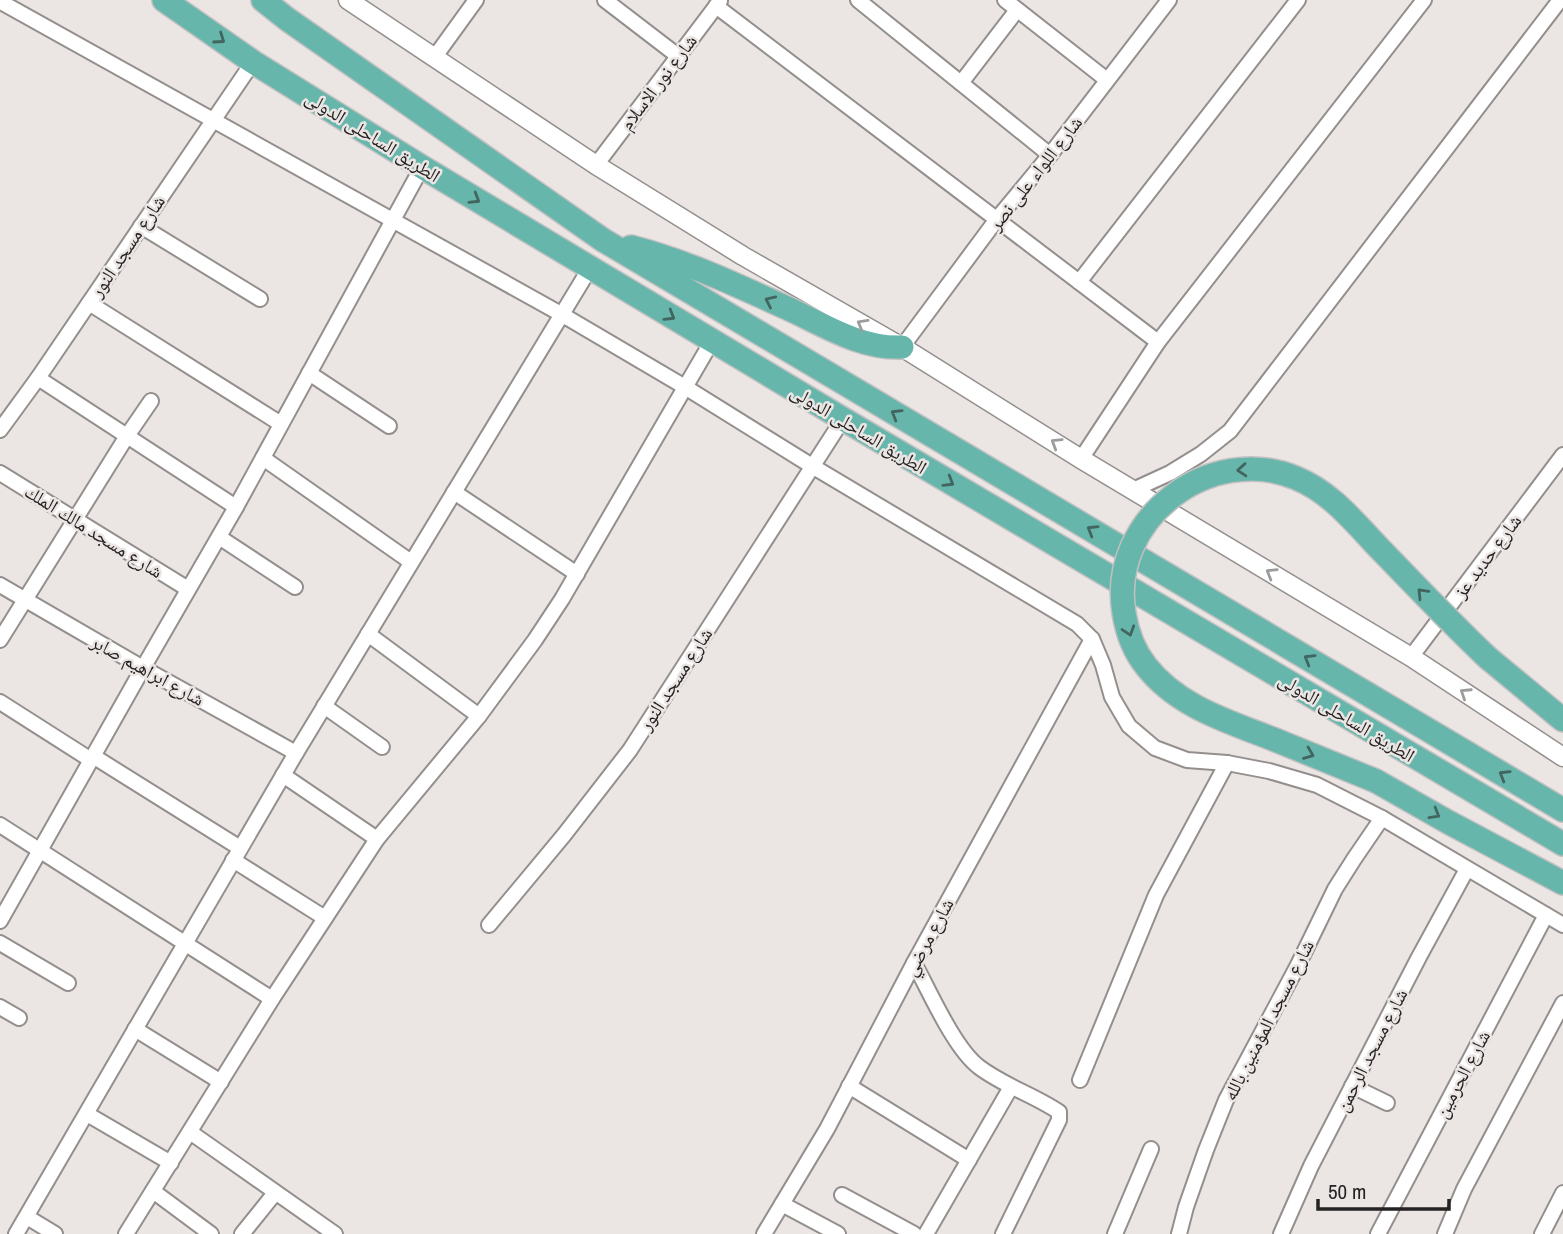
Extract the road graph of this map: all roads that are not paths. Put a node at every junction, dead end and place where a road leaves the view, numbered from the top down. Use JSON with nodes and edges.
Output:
{"nodes":[{"id":1,"x":164,"y":0,"type":"edge"},
{"id":2,"x":263,"y":0,"type":"edge"},
{"id":3,"x":348,"y":0,"type":"edge"},
{"id":4,"x":476,"y":0,"type":"edge"},
{"id":5,"x":605,"y":0,"type":"edge"},
{"id":6,"x":858,"y":0,"type":"edge"},
{"id":7,"x":1005,"y":0,"type":"edge"},
{"id":8,"x":1298,"y":0,"type":"edge"},
{"id":9,"x":1424,"y":0,"type":"edge"},
{"id":10,"x":1560,"y":0,"type":"edge"},
{"id":11,"x":1,"y":2,"type":"edge"},
{"id":12,"x":1163,"y":2,"type":"edge"},
{"id":13,"x":719,"y":3,"type":"edge"},
{"id":14,"x":1017,"y":10,"type":"junction"},
{"id":15,"x":678,"y":56,"type":"junction"},
{"id":16,"x":434,"y":58,"type":"junction"},
{"id":17,"x":253,"y":62,"type":"junction"},
{"id":18,"x":1107,"y":80,"type":"junction"},
{"id":19,"x":961,"y":83,"type":"junction"},
{"id":20,"x":214,"y":120,"type":"junction"},
{"id":21,"x":1050,"y":155,"type":"junction"},
{"id":22,"x":596,"y":165,"type":"junction"},
{"id":23,"x":422,"y":167,"type":"junction"},
{"id":24,"x":997,"y":219,"type":"junction"},
{"id":25,"x":392,"y":220,"type":"junction"},
{"id":26,"x":141,"y":226,"type":"junction"},
{"id":27,"x":603,"y":240,"type":"junction"},
{"id":28,"x":590,"y":268,"type":"junction"},
{"id":29,"x":1079,"y":282,"type":"junction"},
{"id":30,"x":260,"y":299,"type":"dead end"},
{"id":31,"x":89,"y":303,"type":"junction"},
{"id":32,"x":561,"y":314,"type":"junction"},
{"id":33,"x":712,"y":341,"type":"junction"},
{"id":34,"x":1158,"y":342,"type":"junction"},
{"id":35,"x":902,"y":348,"type":"junction"},
{"id":36,"x":309,"y":373,"type":"junction"},
{"id":37,"x":38,"y":377,"type":"junction"},
{"id":38,"x":685,"y":387,"type":"junction"},
{"id":39,"x":151,"y":401,"type":"dead end"},
{"id":40,"x":843,"y":419,"type":"junction"},
{"id":41,"x":281,"y":424,"type":"junction"},
{"id":42,"x":389,"y":426,"type":"dead end"},
{"id":43,"x":0,"y":430,"type":"edge"},
{"id":44,"x":127,"y":436,"type":"junction"},
{"id":45,"x":1563,"y":455,"type":"edge"},
{"id":46,"x":263,"y":457,"type":"junction"},
{"id":47,"x":1081,"y":459,"type":"junction"},
{"id":48,"x":812,"y":466,"type":"junction"},
{"id":49,"x":0,"y":473,"type":"edge"},
{"id":50,"x":1133,"y":490,"type":"junction"},
{"id":51,"x":454,"y":492,"type":"junction"},
{"id":52,"x":236,"y":507,"type":"junction"},
{"id":53,"x":75,"y":519,"type":"junction"},
{"id":54,"x":219,"y":537,"type":"junction"},
{"id":55,"x":411,"y":562,"type":"junction"},
{"id":56,"x":577,"y":574,"type":"junction"},
{"id":57,"x":0,"y":585,"type":"edge"},
{"id":58,"x":295,"y":587,"type":"dead end"},
{"id":59,"x":188,"y":589,"type":"junction"},
{"id":60,"x":25,"y":600,"type":"junction"},
{"id":61,"x":368,"y":634,"type":"junction"},
{"id":62,"x":0,"y":639,"type":"edge"},
{"id":63,"x":1092,"y":639,"type":"junction"},
{"id":64,"x":1410,"y":657,"type":"junction"},
{"id":65,"x":143,"y":668,"type":"junction"},
{"id":66,"x":0,"y":702,"type":"edge"},
{"id":67,"x":324,"y":706,"type":"junction"},
{"id":68,"x":479,"y":716,"type":"junction"},
{"id":69,"x":1563,"y":720,"type":"edge"},
{"id":70,"x":382,"y":747,"type":"dead end"},
{"id":71,"x":296,"y":753,"type":"junction"},
{"id":72,"x":1563,"y":757,"type":"edge"},
{"id":73,"x":92,"y":758,"type":"junction"},
{"id":74,"x":1227,"y":763,"type":"junction"},
{"id":75,"x":283,"y":775,"type":"junction"},
{"id":76,"x":1563,"y":810,"type":"edge"},
{"id":77,"x":1382,"y":818,"type":"junction"},
{"id":78,"x":0,"y":825,"type":"edge"},
{"id":79,"x":376,"y":839,"type":"junction"},
{"id":80,"x":1563,"y":844,"type":"edge"},
{"id":81,"x":41,"y":851,"type":"junction"},
{"id":82,"x":236,"y":854,"type":"junction"},
{"id":83,"x":1467,"y":869,"type":"junction"},
{"id":84,"x":1563,"y":884,"type":"edge"},
{"id":85,"x":6,"y":898,"type":"edge"},
{"id":86,"x":1546,"y":915,"type":"junction"},
{"id":87,"x":325,"y":918,"type":"junction"},
{"id":88,"x":0,"y":921,"type":"edge"},
{"id":89,"x":488,"y":925,"type":"dead end"},
{"id":90,"x":1563,"y":925,"type":"edge"},
{"id":91,"x":0,"y":943,"type":"edge"},
{"id":92,"x":185,"y":943,"type":"junction"},
{"id":93,"x":914,"y":963,"type":"junction"},
{"id":94,"x":68,"y":983,"type":"dead end"},
{"id":95,"x":272,"y":999,"type":"junction"},
{"id":96,"x":1563,"y":1003,"type":"edge"},
{"id":97,"x":0,"y":1007,"type":"edge"},
{"id":98,"x":19,"y":1018,"type":"dead end"},
{"id":99,"x":135,"y":1029,"type":"junction"},
{"id":100,"x":1080,"y":1080,"type":"dead end"},
{"id":101,"x":220,"y":1082,"type":"junction"},
{"id":102,"x":849,"y":1086,"type":"junction"},
{"id":103,"x":1353,"y":1086,"type":"junction"},
{"id":104,"x":1011,"y":1087,"type":"junction"},
{"id":105,"x":1387,"y":1103,"type":"dead end"},
{"id":106,"x":87,"y":1114,"type":"junction"},
{"id":107,"x":190,"y":1132,"type":"junction"},
{"id":108,"x":1151,"y":1149,"type":"dead end"},
{"id":109,"x":969,"y":1160,"type":"junction"},
{"id":110,"x":171,"y":1163,"type":"junction"},
{"id":111,"x":153,"y":1191,"type":"junction"},
{"id":112,"x":275,"y":1193,"type":"junction"},
{"id":113,"x":1563,"y":1194,"type":"edge"},
{"id":114,"x":842,"y":1195,"type":"dead end"},
{"id":115,"x":782,"y":1204,"type":"junction"},
{"id":116,"x":27,"y":1217,"type":"junction"},
{"id":117,"x":16,"y":1234,"type":"edge"},
{"id":118,"x":55,"y":1234,"type":"edge"},
{"id":119,"x":126,"y":1234,"type":"edge"},
{"id":120,"x":211,"y":1234,"type":"edge"},
{"id":121,"x":242,"y":1234,"type":"edge"},
{"id":122,"x":335,"y":1234,"type":"edge"},
{"id":123,"x":764,"y":1234,"type":"edge"},
{"id":124,"x":838,"y":1234,"type":"edge"},
{"id":125,"x":914,"y":1234,"type":"edge"},
{"id":126,"x":926,"y":1234,"type":"edge"},
{"id":127,"x":1003,"y":1234,"type":"edge"},
{"id":128,"x":1115,"y":1234,"type":"edge"},
{"id":129,"x":1179,"y":1234,"type":"edge"},
{"id":130,"x":1281,"y":1234,"type":"edge"},
{"id":131,"x":1378,"y":1234,"type":"edge"},
{"id":132,"x":1445,"y":1234,"type":"edge"},
{"id":133,"x":1542,"y":1234,"type":"edge"}],
"edges":[{"from":1,"to":17,"type":"highway","name":"الطريق الساحلى الدولى","one_way":true},
{"from":2,"to":27,"type":"highway","name":"الطريق الساحلى الدولى"},
{"from":3,"to":16,"type":"street"},
{"from":4,"to":16,"type":"street"},
{"from":5,"to":15,"type":"street"},
{"from":6,"to":19,"type":"street"},
{"from":7,"to":14,"type":"street"},
{"from":8,"to":29,"type":"street"},
{"from":9,"to":34,"type":"street"},
{"from":10,"to":50,"type":"street"},
{"from":11,"to":20,"type":"street"},
{"from":12,"to":18,"type":"street","name":"شارع اللواء على نصر"},
{"from":13,"to":15,"type":"street","name":"شارع نور الاسلام"},
{"from":13,"to":24,"type":"street"},
{"from":14,"to":18,"type":"street"},
{"from":14,"to":19,"type":"street"},
{"from":15,"to":22,"type":"street","name":"شارع نور الاسلام"},
{"from":16,"to":22,"type":"street"},
{"from":17,"to":20,"type":"street","name":"شارع مسجد النور"},
{"from":17,"to":23,"type":"highway","name":"الطريق الساحلى الدولى"},
{"from":18,"to":21,"type":"street","name":"شارع اللواء على نصر"},
{"from":19,"to":21,"type":"street"},
{"from":20,"to":25,"type":"street"},
{"from":20,"to":26,"type":"street","name":"شارع مسجد النور"},
{"from":21,"to":24,"type":"street","name":"شارع اللواء على نصر"},
{"from":35,"to":22,"type":"street","one_way":true},
{"from":23,"to":25,"type":"street"},
{"from":23,"to":28,"type":"highway","name":"الطريق الساحلى الدولى","one_way":true},
{"from":24,"to":29,"type":"street"},
{"from":24,"to":35,"type":"street","name":"شارع اللواء على نصر"},
{"from":25,"to":32,"type":"street"},
{"from":25,"to":36,"type":"street"},
{"from":26,"to":30,"type":"street"},
{"from":26,"to":31,"type":"street","name":"شارع مسجد النور"},
{"from":35,"to":27,"type":"highway","one_way":true},
{"from":76,"to":27,"type":"highway","name":"الطريق الساحلى الدولى","one_way":true},
{"from":28,"to":32,"type":"street"},
{"from":28,"to":33,"type":"highway","name":"الطريق الساحلى الدولى","one_way":true},
{"from":29,"to":34,"type":"street"},
{"from":31,"to":37,"type":"street","name":"شارع مسجد النور"},
{"from":31,"to":41,"type":"street"},
{"from":32,"to":38,"type":"street"},
{"from":32,"to":51,"type":"street"},
{"from":33,"to":38,"type":"street"},
{"from":33,"to":40,"type":"highway","name":"الطريق الساحلى الدولى"},
{"from":34,"to":47,"type":"street"},
{"from":47,"to":35,"type":"street","one_way":true},
{"from":36,"to":41,"type":"street"},
{"from":36,"to":42,"type":"street"},
{"from":37,"to":43,"type":"street","name":"شارع مسجد النور"},
{"from":37,"to":44,"type":"street"},
{"from":38,"to":48,"type":"street"},
{"from":38,"to":56,"type":"street"},
{"from":39,"to":44,"type":"street"},
{"from":40,"to":48,"type":"street","name":"شارع مسجد النور"},
{"from":40,"to":80,"type":"highway","name":"الطريق الساحلى الدولى","one_way":true},
{"from":41,"to":46,"type":"street"},
{"from":44,"to":52,"type":"street"},
{"from":44,"to":53,"type":"street"},
{"from":45,"to":64,"type":"street","name":"شارع حديد عز"},
{"from":46,"to":52,"type":"street"},
{"from":46,"to":55,"type":"street"},
{"from":47,"to":50,"type":"street"},
{"from":48,"to":63,"type":"street"},
{"from":48,"to":89,"type":"street","name":"شارع مسجد النور"},
{"from":49,"to":53,"type":"street","name":"شارع مسجد مالك الملك"},
{"from":64,"to":50,"type":"street","one_way":true},
{"from":51,"to":55,"type":"street"},
{"from":51,"to":56,"type":"street"},
{"from":52,"to":54,"type":"street"},
{"from":53,"to":59,"type":"street","name":"شارع مسجد مالك الملك"},
{"from":53,"to":60,"type":"street"},
{"from":54,"to":58,"type":"street"},
{"from":54,"to":59,"type":"street"},
{"from":55,"to":61,"type":"street"},
{"from":56,"to":68,"type":"street"},
{"from":57,"to":60,"type":"street","name":"شارع ابراهيم صابر"},
{"from":59,"to":65,"type":"street"},
{"from":60,"to":62,"type":"street"},
{"from":60,"to":65,"type":"street","name":"شارع ابراهيم صابر"},
{"from":61,"to":67,"type":"street"},
{"from":61,"to":68,"type":"street"},
{"from":63,"to":74,"type":"street"},
{"from":63,"to":93,"type":"street","name":"شارع مرضي"},
{"from":72,"to":64,"type":"street","one_way":true},
{"from":65,"to":71,"type":"street","name":"شارع ابراهيم صابر"},
{"from":65,"to":73,"type":"street"},
{"from":66,"to":73,"type":"street"},
{"from":67,"to":70,"type":"street"},
{"from":67,"to":71,"type":"street"},
{"from":68,"to":79,"type":"street"},
{"from":69,"to":84,"type":"highway","one_way":true,"bridge":true},
{"from":71,"to":75,"type":"street"},
{"from":73,"to":81,"type":"street"},
{"from":73,"to":82,"type":"street"},
{"from":74,"to":77,"type":"street"},
{"from":74,"to":100,"type":"street"},
{"from":75,"to":79,"type":"street"},
{"from":75,"to":82,"type":"street"},
{"from":77,"to":83,"type":"street"},
{"from":77,"to":129,"type":"street","name":"شارع مسجد المؤمنين بالله"},
{"from":78,"to":81,"type":"street"},
{"from":79,"to":87,"type":"street"},
{"from":81,"to":85,"type":"street"},
{"from":81,"to":92,"type":"street"},
{"from":82,"to":87,"type":"street"},
{"from":82,"to":92,"type":"street"},
{"from":83,"to":86,"type":"street"},
{"from":83,"to":103,"type":"street","name":"شارع مسجد الرحمن"},
{"from":85,"to":88,"type":"street"},
{"from":86,"to":90,"type":"street"},
{"from":86,"to":131,"type":"street","name":"شارع الحرمين"},
{"from":87,"to":95,"type":"street"},
{"from":91,"to":94,"type":"street"},
{"from":92,"to":95,"type":"street"},
{"from":92,"to":99,"type":"street"},
{"from":93,"to":102,"type":"street","name":"شارع مرضي"},
{"from":93,"to":104,"type":"street"},
{"from":95,"to":101,"type":"street"},
{"from":96,"to":132,"type":"street"},
{"from":97,"to":98,"type":"street"},
{"from":99,"to":101,"type":"street"},
{"from":99,"to":106,"type":"street"},
{"from":101,"to":107,"type":"street"},
{"from":102,"to":109,"type":"street"},
{"from":102,"to":115,"type":"street","name":"شارع مرضي"},
{"from":103,"to":105,"type":"street"},
{"from":103,"to":130,"type":"street","name":"شارع مسجد الرحمن"},
{"from":104,"to":109,"type":"street"},
{"from":104,"to":127,"type":"street"},
{"from":106,"to":110,"type":"street"},
{"from":106,"to":116,"type":"street"},
{"from":107,"to":110,"type":"street"},
{"from":107,"to":112,"type":"street"},
{"from":108,"to":128,"type":"street"},
{"from":109,"to":126,"type":"street"},
{"from":110,"to":111,"type":"street"},
{"from":111,"to":119,"type":"street"},
{"from":111,"to":120,"type":"street"},
{"from":112,"to":121,"type":"street"},
{"from":112,"to":122,"type":"street"},
{"from":113,"to":133,"type":"street"},
{"from":114,"to":125,"type":"street"},
{"from":115,"to":123,"type":"street","name":"شارع مرضي"},
{"from":115,"to":124,"type":"street"},
{"from":116,"to":117,"type":"street"},
{"from":116,"to":118,"type":"street"}]}
